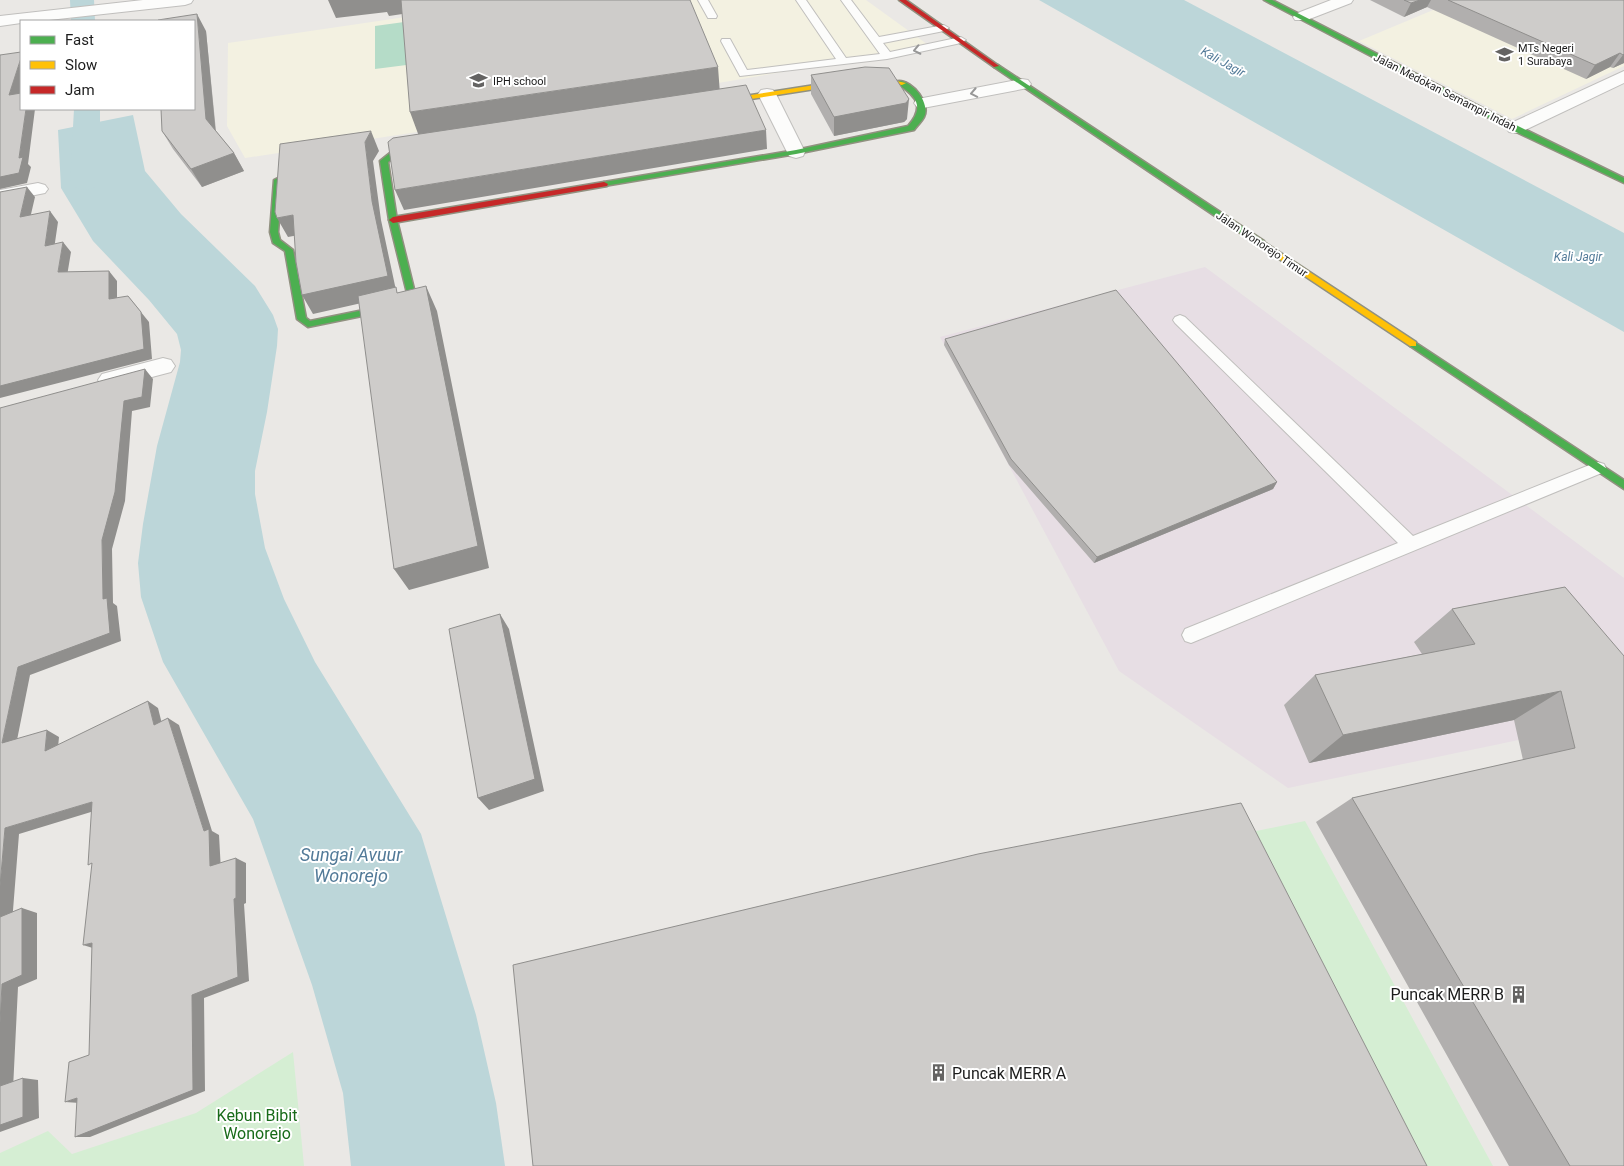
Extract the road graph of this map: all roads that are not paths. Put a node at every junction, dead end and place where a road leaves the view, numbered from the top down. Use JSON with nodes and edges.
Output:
{"nodes":[{"id":1,"x":185,"y":0,"type":"edge"},
{"id":2,"x":703,"y":0,"type":"edge"},
{"id":3,"x":801,"y":0,"type":"edge"},
{"id":4,"x":846,"y":0,"type":"edge"},
{"id":5,"x":902,"y":0,"type":"edge"},
{"id":6,"x":1267,"y":0,"type":"edge"},
{"id":7,"x":1345,"y":0,"type":"edge"},
{"id":8,"x":712,"y":16,"type":"dead end"},
{"id":9,"x":1301,"y":17,"type":"junction"},
{"id":10,"x":0,"y":21,"type":"edge"},
{"id":11,"x":944,"y":28,"type":"junction"},
{"id":12,"x":961,"y":40,"type":"junction"},
{"id":13,"x":726,"y":41,"type":"dead end"},
{"id":14,"x":875,"y":41,"type":"junction"},
{"id":15,"x":887,"y":56,"type":"junction"},
{"id":16,"x":843,"y":62,"type":"junction"},
{"id":17,"x":1002,"y":70,"type":"junction"},
{"id":18,"x":1624,"y":76,"type":"edge"},
{"id":19,"x":1022,"y":84,"type":"junction"},
{"id":20,"x":767,"y":94,"type":"junction"},
{"id":21,"x":918,"y":97,"type":"junction"},
{"id":22,"x":699,"y":105,"type":"edge"},
{"id":23,"x":1514,"y":128,"type":"junction"},
{"id":24,"x":437,"y":145,"type":"edge"},
{"id":25,"x":796,"y":152,"type":"junction"},
{"id":26,"x":278,"y":180,"type":"edge"},
{"id":27,"x":1624,"y":182,"type":"edge"},
{"id":28,"x":38,"y":189,"type":"dead end"},
{"id":29,"x":0,"y":196,"type":"edge"},
{"id":30,"x":393,"y":220,"type":"junction"},
{"id":31,"x":1180,"y":320,"type":"dead end"},
{"id":32,"x":163,"y":366,"type":"dead end"},
{"id":33,"x":86,"y":386,"type":"edge"},
{"id":34,"x":1598,"y":468,"type":"junction"},
{"id":35,"x":1624,"y":485,"type":"edge"},
{"id":36,"x":1411,"y":545,"type":"junction"},
{"id":37,"x":1191,"y":635,"type":"dead end"}],
"edges":[{"from":1,"to":10,"type":"street"},
{"from":2,"to":8,"type":"lane"},
{"from":3,"to":16,"type":"lane"},
{"from":4,"to":14,"type":"lane"},
{"from":5,"to":11,"type":"street","name":"Jalan Wonorejo Timur"},
{"from":6,"to":9,"type":"street","name":"Jalan Medokan Semampir Indah"},
{"from":7,"to":9,"type":"street"},
{"from":9,"to":23,"type":"street","name":"Jalan Medokan Semampir Indah"},
{"from":11,"to":12,"type":"street","name":"Jalan Wonorejo Timur"},
{"from":11,"to":14,"type":"lane"},
{"from":12,"to":15,"type":"lane","one_way":true},
{"from":12,"to":17,"type":"street","name":"Jalan Wonorejo Timur"},
{"from":13,"to":16,"type":"lane"},
{"from":14,"to":15,"type":"lane"},
{"from":15,"to":16,"type":"lane"},
{"from":17,"to":19,"type":"street","name":"Jalan Wonorejo Timur"},
{"from":17,"to":21,"type":"street"},
{"from":18,"to":23,"type":"street"},
{"from":19,"to":21,"type":"street","one_way":true},
{"from":19,"to":34,"type":"street","name":"Jalan Wonorejo Timur"},
{"from":20,"to":21,"type":"street"},
{"from":20,"to":22,"type":"street"},
{"from":20,"to":25,"type":"street"},
{"from":21,"to":25,"type":"street"},
{"from":23,"to":27,"type":"street","name":"Jalan Medokan Semampir Indah"},
{"from":24,"to":30,"type":"street"},
{"from":25,"to":30,"type":"street"},
{"from":26,"to":30,"type":"street"},
{"from":28,"to":29,"type":"street"},
{"from":31,"to":36,"type":"lane"},
{"from":32,"to":33,"type":"street"},
{"from":34,"to":35,"type":"street","name":"Jalan Wonorejo Timur"},
{"from":34,"to":36,"type":"lane"},
{"from":36,"to":37,"type":"lane"}]}
